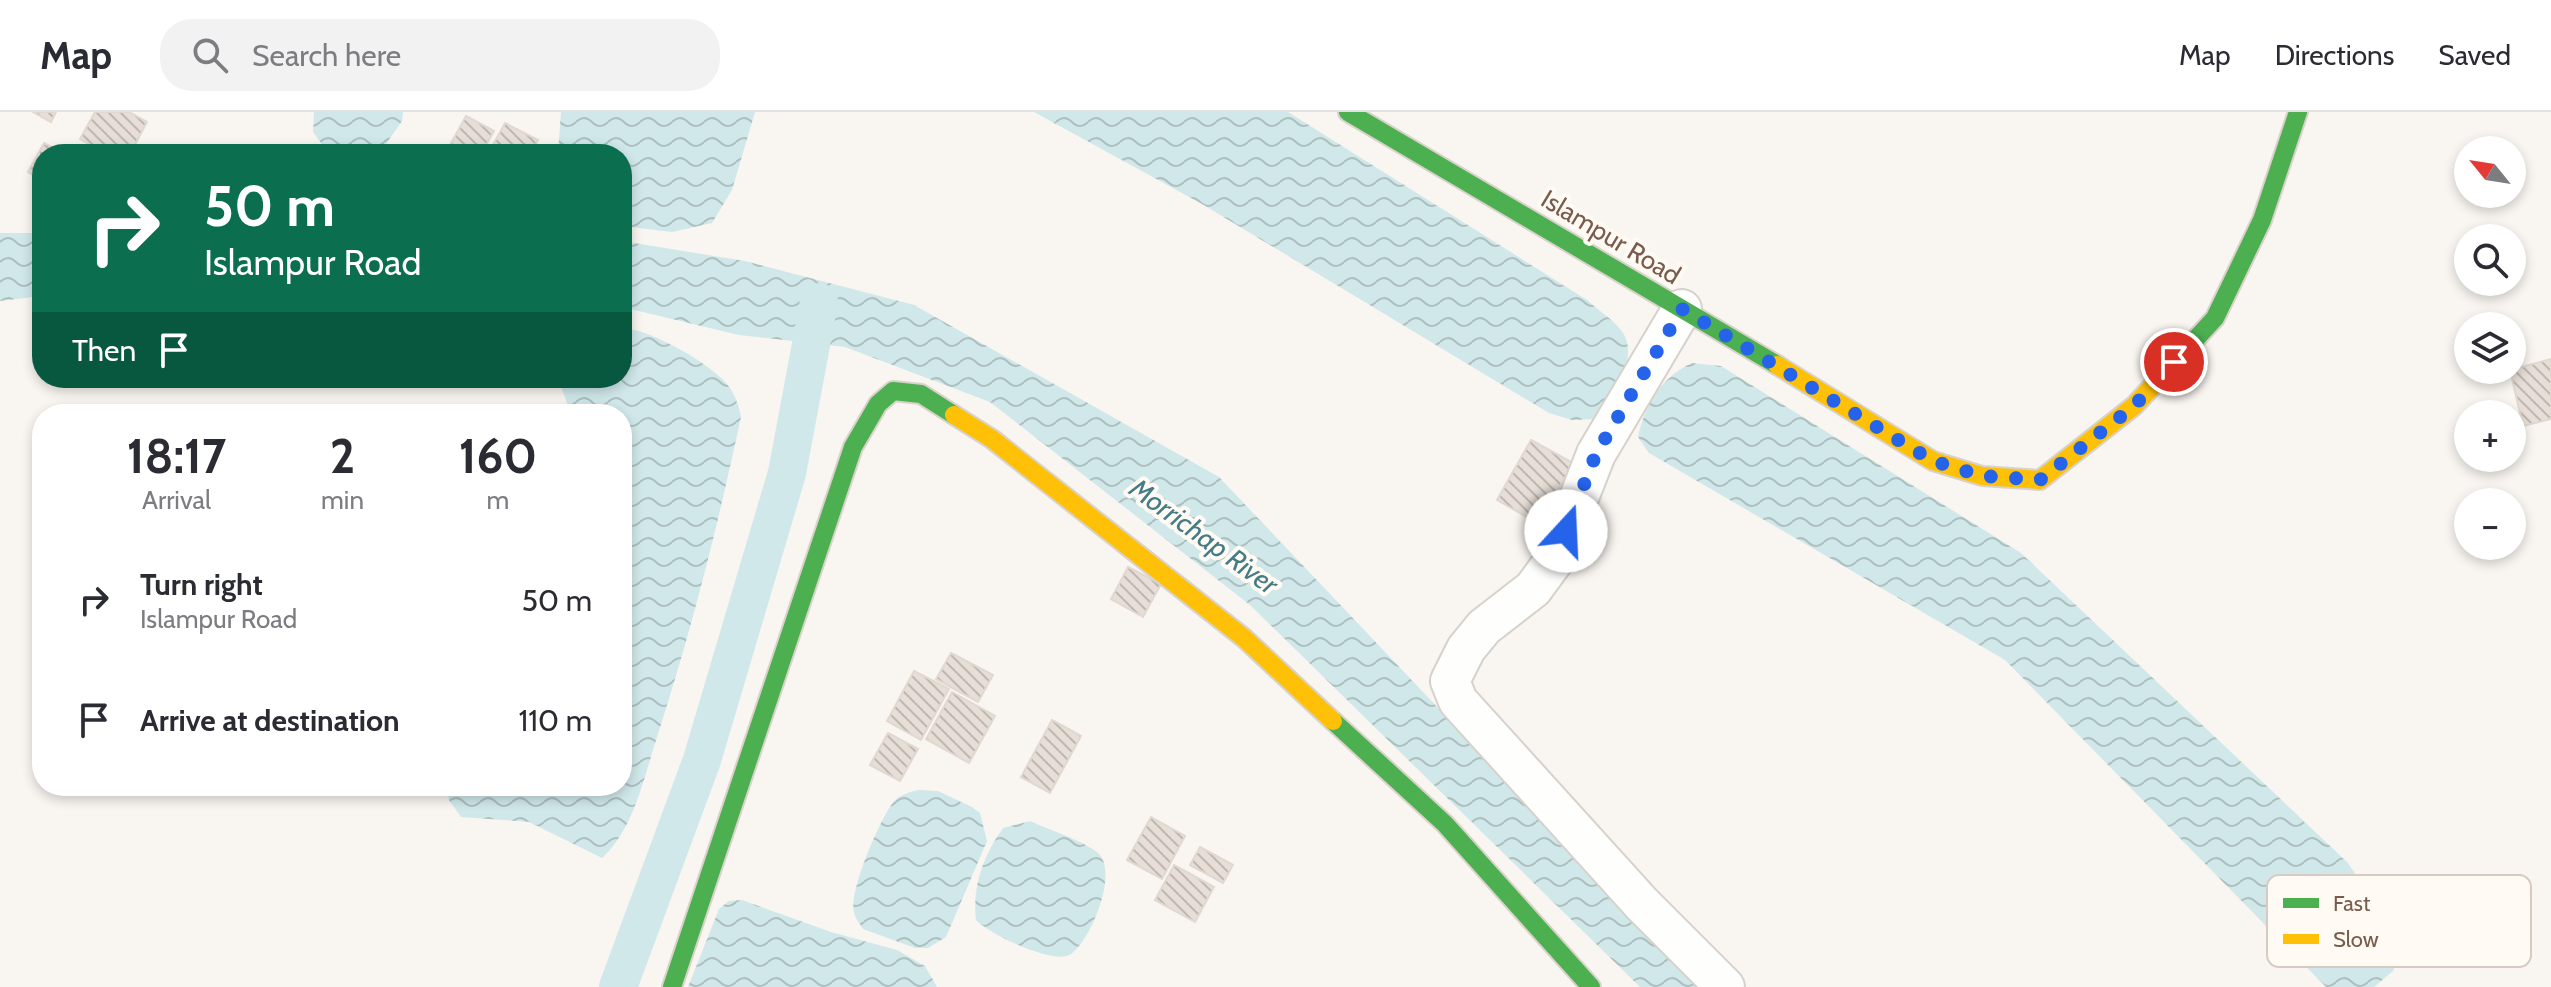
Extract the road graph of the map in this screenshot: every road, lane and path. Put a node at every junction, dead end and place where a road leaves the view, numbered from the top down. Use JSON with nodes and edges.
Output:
{"nodes":[{"id":1,"x":1348,"y":112,"type":"edge"},
{"id":2,"x":2298,"y":112,"type":"edge"},
{"id":3,"x":1682,"y":309,"type":"junction"},
{"id":4,"x":672,"y":987,"type":"edge"},
{"id":5,"x":1591,"y":987,"type":"edge"},
{"id":6,"x":1725,"y":987,"type":"edge"}],
"edges":[{"from":1,"to":3,"type":"street","name":"Islampur Road"},
{"from":2,"to":3,"type":"street","name":"Islampur Road"},
{"from":3,"to":6,"type":"street"},
{"from":4,"to":5,"type":"street"}]}
